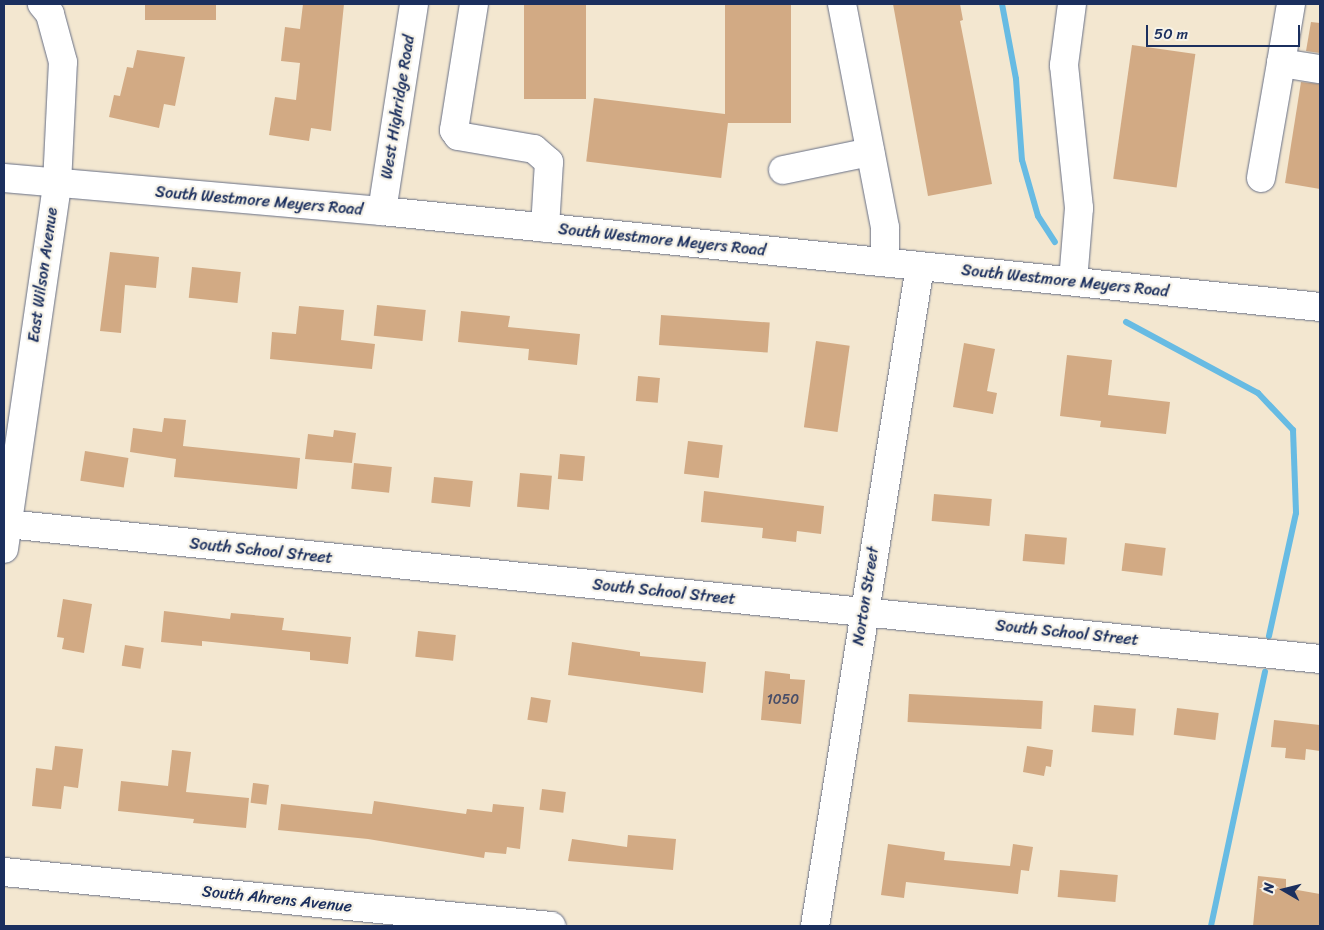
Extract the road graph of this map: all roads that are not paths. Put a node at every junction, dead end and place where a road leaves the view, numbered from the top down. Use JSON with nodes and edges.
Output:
{"nodes":[{"id":1,"x":42,"y":4,"type":"edge"},
{"id":2,"x":414,"y":4,"type":"edge"},
{"id":3,"x":474,"y":4,"type":"edge"},
{"id":4,"x":842,"y":4,"type":"edge"},
{"id":5,"x":1072,"y":4,"type":"edge"},
{"id":6,"x":1291,"y":4,"type":"edge"},
{"id":7,"x":1281,"y":63,"type":"junction"},
{"id":8,"x":1320,"y":69,"type":"edge"},
{"id":9,"x":870,"y":152,"type":"junction"},
{"id":10,"x":783,"y":170,"type":"dead end"},
{"id":11,"x":4,"y":178,"type":"edge"},
{"id":12,"x":1261,"y":178,"type":"dead end"},
{"id":13,"x":57,"y":184,"type":"junction"},
{"id":14,"x":382,"y":211,"type":"junction"},
{"id":15,"x":544,"y":228,"type":"junction"},
{"id":16,"x":885,"y":262,"type":"junction"},
{"id":17,"x":920,"y":266,"type":"junction"},
{"id":18,"x":1073,"y":281,"type":"junction"},
{"id":19,"x":1320,"y":307,"type":"edge"},
{"id":20,"x":6,"y":537,"type":"edge"},
{"id":21,"x":864,"y":612,"type":"junction"},
{"id":22,"x":1320,"y":659,"type":"edge"},
{"id":23,"x":4,"y":872,"type":"edge"},
{"id":24,"x":551,"y":926,"type":"edge"},
{"id":25,"x":815,"y":926,"type":"edge"}],
"edges":[{"from":1,"to":13,"type":"street","name":"East Wilson Avenue"},
{"from":2,"to":14,"type":"street","name":"West Highridge Road"},
{"from":3,"to":15,"type":"street"},
{"from":4,"to":9,"type":"street"},
{"from":5,"to":18,"type":"street"},
{"from":6,"to":7,"type":"street"},
{"from":7,"to":8,"type":"street"},
{"from":7,"to":12,"type":"street"},
{"from":9,"to":10,"type":"street"},
{"from":9,"to":16,"type":"street"},
{"from":11,"to":13,"type":"street","name":"South Westmore Meyers Road"},
{"from":13,"to":14,"type":"street","name":"South Westmore Meyers Road"},
{"from":13,"to":20,"type":"street","name":"East Wilson Avenue"},
{"from":14,"to":15,"type":"street","name":"South Westmore Meyers Road"},
{"from":15,"to":16,"type":"street","name":"South Westmore Meyers Road"},
{"from":16,"to":17,"type":"street","name":"South Westmore Meyers Road"},
{"from":17,"to":18,"type":"street","name":"South Westmore Meyers Road"},
{"from":17,"to":21,"type":"street","name":"Norton Street"},
{"from":18,"to":19,"type":"street","name":"South Westmore Meyers Road"},
{"from":20,"to":21,"type":"street","name":"South School Street"},
{"from":21,"to":22,"type":"street","name":"South School Street"},
{"from":21,"to":25,"type":"street","name":"Norton Street"},
{"from":23,"to":24,"type":"street","name":"South Ahrens Avenue"}]}
